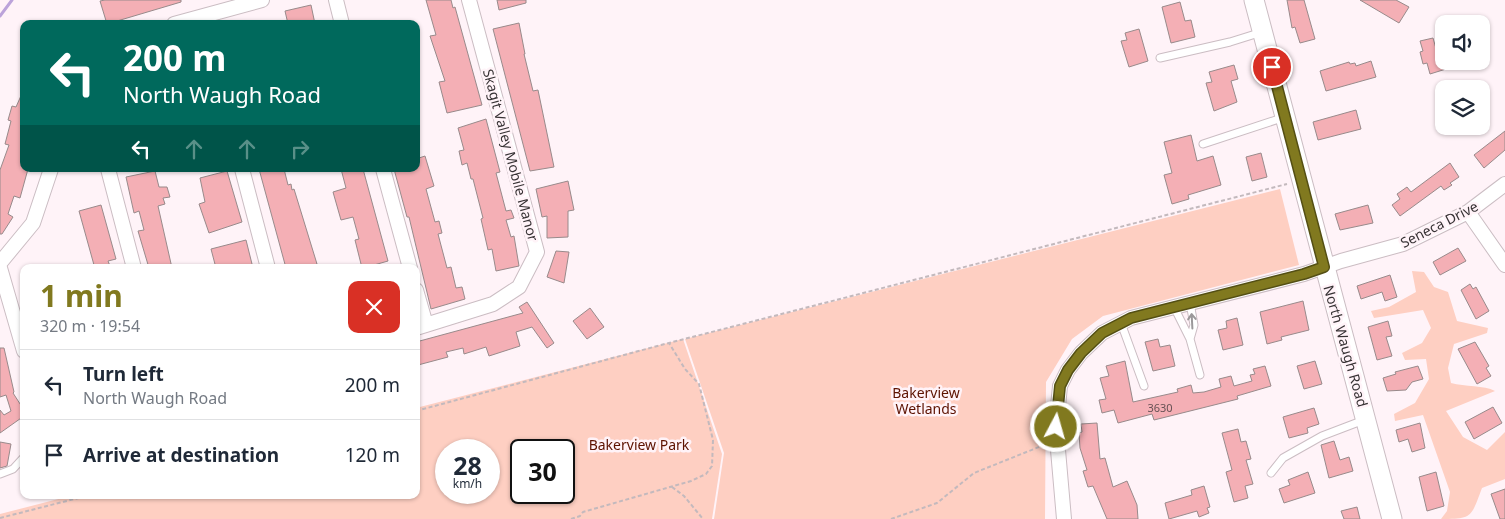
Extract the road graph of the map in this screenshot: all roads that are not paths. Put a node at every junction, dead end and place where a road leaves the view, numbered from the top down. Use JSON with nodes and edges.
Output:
{"nodes":[{"id":1,"x":262,"y":0,"type":"edge"},
{"id":2,"x":336,"y":0,"type":"edge"},
{"id":3,"x":469,"y":0,"type":"edge"},
{"id":4,"x":1254,"y":0,"type":"edge"},
{"id":5,"x":203,"y":20,"type":"edge"},
{"id":6,"x":341,"y":20,"type":"edge"},
{"id":7,"x":1262,"y":32,"type":"junction"},
{"id":8,"x":1160,"y":58,"type":"dead end"},
{"id":9,"x":1285,"y":117,"type":"junction"},
{"id":10,"x":1203,"y":144,"type":"dead end"},
{"id":11,"x":50,"y":172,"type":"edge"},
{"id":12,"x":109,"y":172,"type":"edge"},
{"id":13,"x":243,"y":172,"type":"edge"},
{"id":14,"x":384,"y":172,"type":"edge"},
{"id":15,"x":1505,"y":184,"type":"edge"},
{"id":16,"x":1468,"y":212,"type":"junction"},
{"id":17,"x":0,"y":263,"type":"edge"},
{"id":18,"x":133,"y":264,"type":"edge"},
{"id":19,"x":267,"y":264,"type":"edge"},
{"id":20,"x":409,"y":264,"type":"edge"},
{"id":21,"x":1505,"y":265,"type":"edge"},
{"id":22,"x":1324,"y":267,"type":"junction"},
{"id":23,"x":0,"y":268,"type":"edge"},
{"id":24,"x":1190,"y":303,"type":"junction"},
{"id":25,"x":1174,"y":307,"type":"junction"},
{"id":26,"x":1121,"y":323,"type":"junction"},
{"id":27,"x":421,"y":327,"type":"edge"},
{"id":28,"x":20,"y":337,"type":"edge"},
{"id":29,"x":1190,"y":338,"type":"junction"},
{"id":30,"x":1200,"y":375,"type":"dead end"},
{"id":31,"x":1144,"y":386,"type":"dead end"},
{"id":32,"x":1366,"y":419,"type":"junction"},
{"id":33,"x":20,"y":461,"type":"edge"},
{"id":34,"x":1271,"y":473,"type":"dead end"},
{"id":35,"x":0,"y":474,"type":"edge"},
{"id":36,"x":1064,"y":519,"type":"edge"},
{"id":37,"x":1392,"y":519,"type":"edge"}],
"edges":[{"from":1,"to":5,"type":"street"},
{"from":2,"to":6,"type":"street"},
{"from":3,"to":27,"type":"street","name":"Skagit Valley Mobile Manor"},
{"from":4,"to":7,"type":"street","name":"North Waugh Road"},
{"from":7,"to":8,"type":"lane"},
{"from":7,"to":9,"type":"street","name":"North Waugh Road"},
{"from":9,"to":10,"type":"lane"},
{"from":9,"to":22,"type":"street","name":"North Waugh Road"},
{"from":11,"to":17,"type":"street"},
{"from":12,"to":18,"type":"street"},
{"from":13,"to":19,"type":"street"},
{"from":14,"to":20,"type":"street"},
{"from":15,"to":16,"type":"street","name":"Seneca Drive"},
{"from":16,"to":21,"type":"street"},
{"from":16,"to":22,"type":"street","name":"Seneca Drive"},
{"from":22,"to":24,"type":"street","name":"Seneca Drive"},
{"from":22,"to":32,"type":"street","name":"North Waugh Road"},
{"from":23,"to":28,"type":"street"},
{"from":24,"to":25,"type":"street","name":"Seneca Drive"},
{"from":29,"to":24,"type":"lane","one_way":true},
{"from":25,"to":26,"type":"street","name":"Seneca Drive"},
{"from":25,"to":29,"type":"lane"},
{"from":26,"to":31,"type":"lane"},
{"from":26,"to":36,"type":"street","name":"Seneca Drive"},
{"from":29,"to":30,"type":"lane"},
{"from":32,"to":34,"type":"lane"},
{"from":32,"to":37,"type":"street","name":"North Waugh Road"},
{"from":33,"to":35,"type":"lane"}]}
